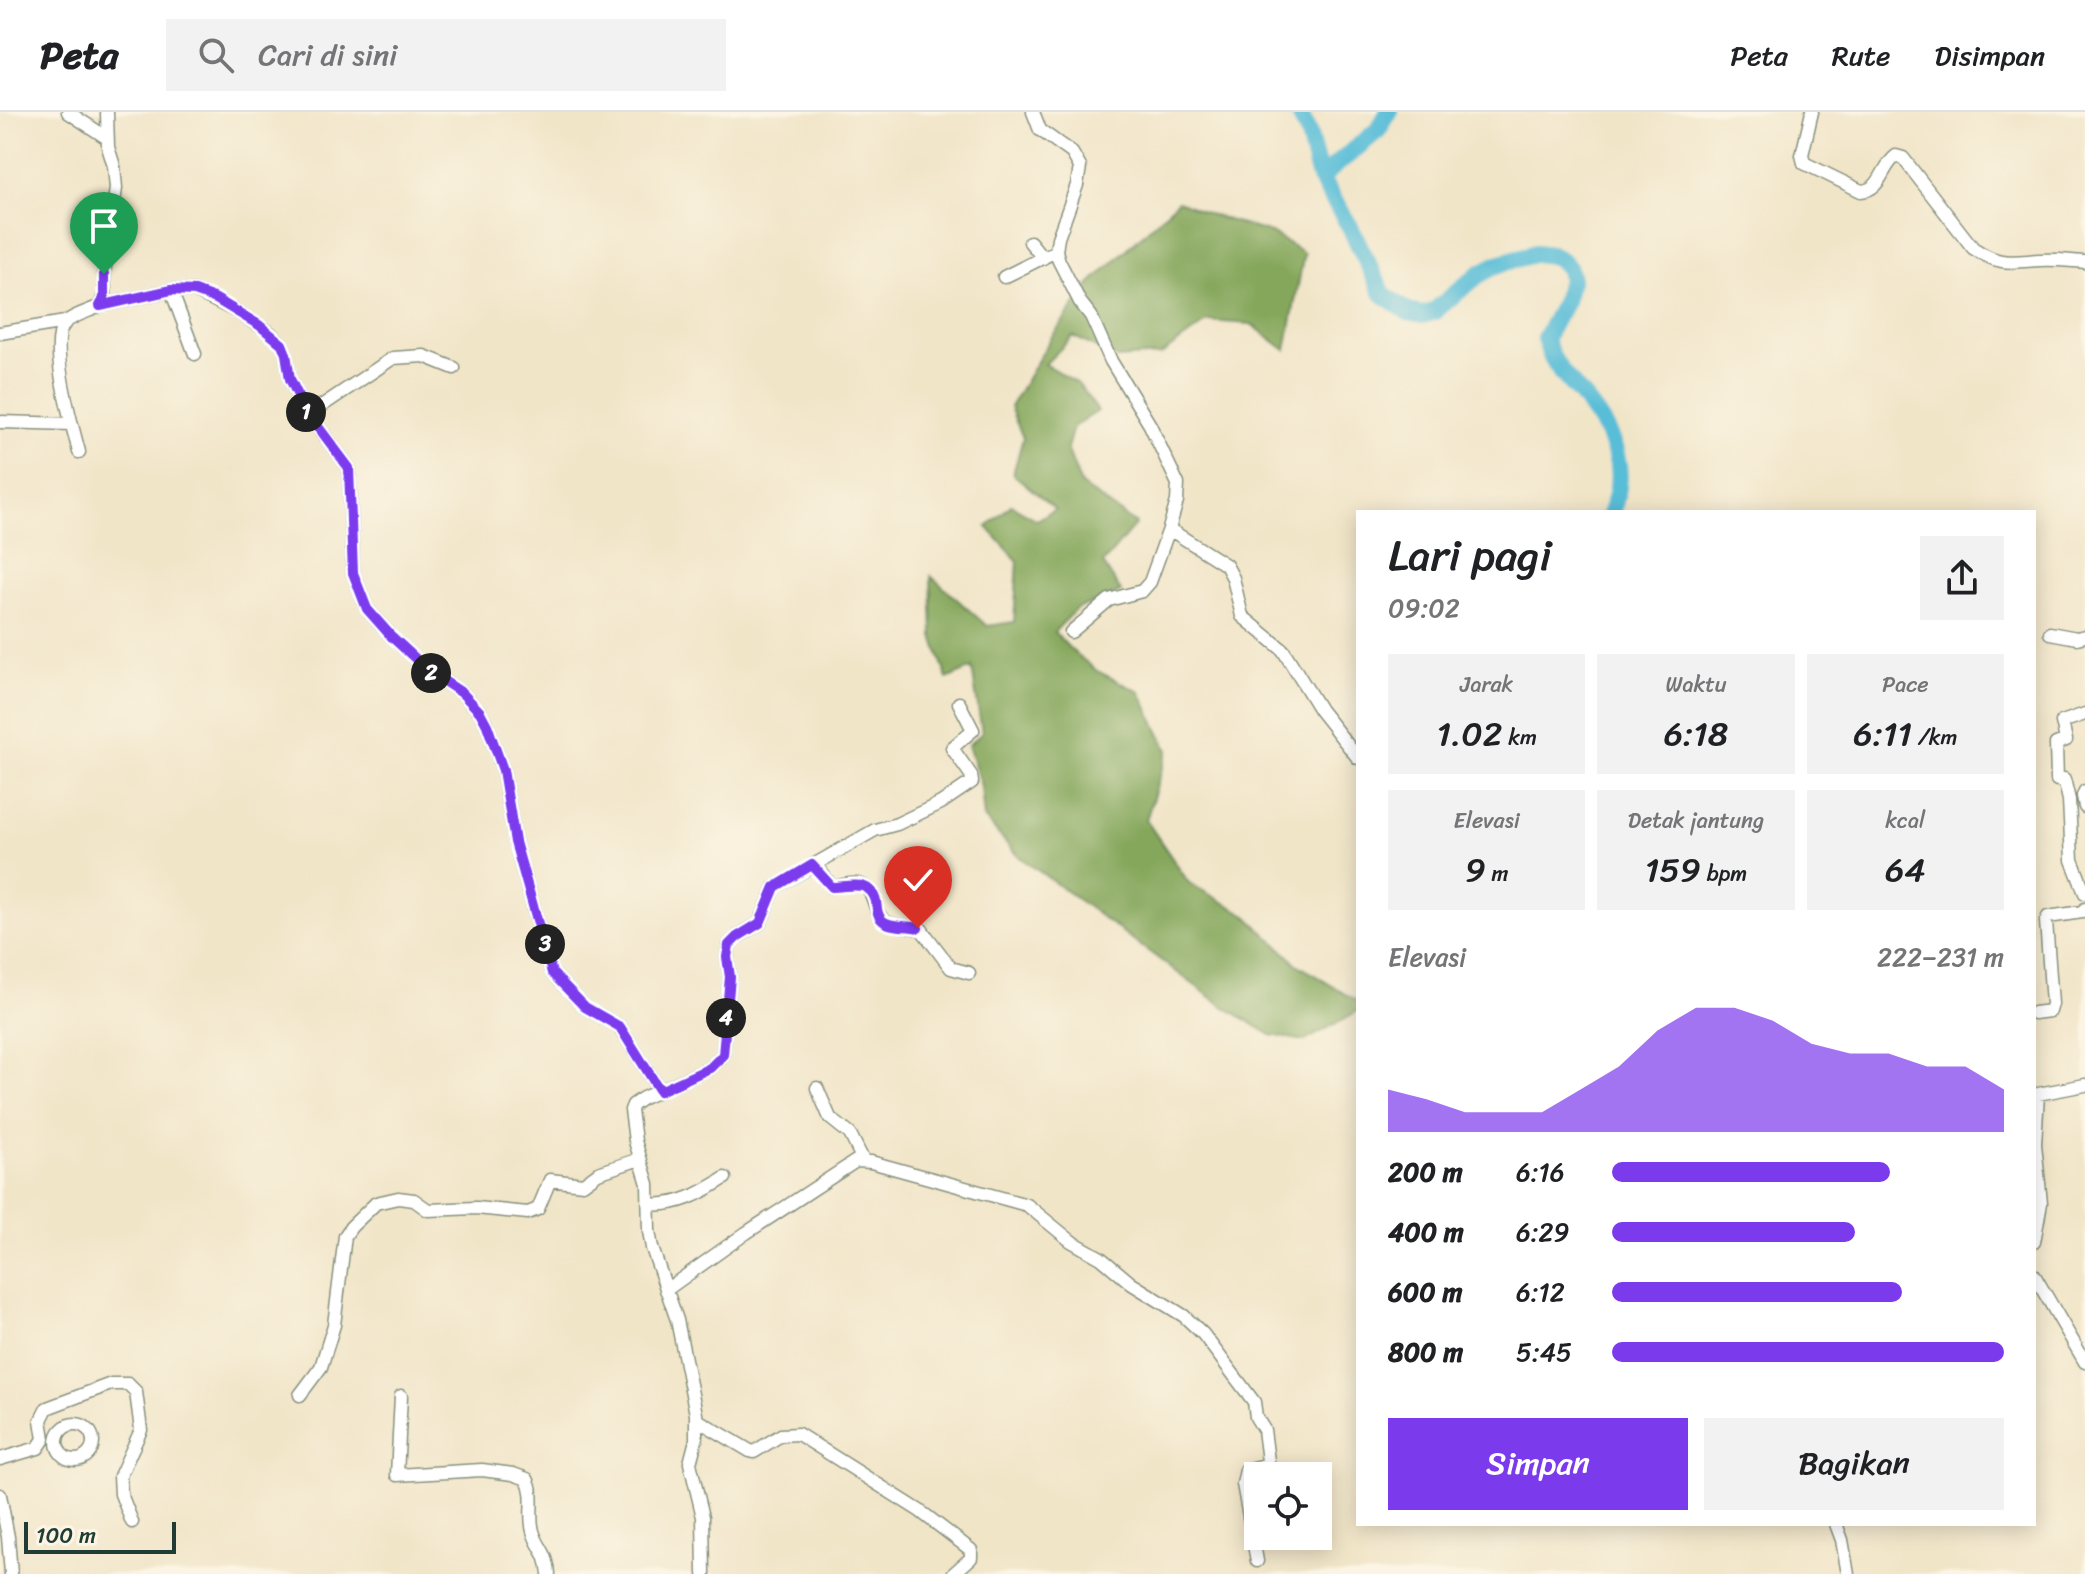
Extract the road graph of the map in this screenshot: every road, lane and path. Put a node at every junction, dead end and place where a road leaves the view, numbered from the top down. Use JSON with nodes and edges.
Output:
{"nodes":[{"id":1,"x":68,"y":112,"type":"edge"},
{"id":2,"x":107,"y":112,"type":"edge"},
{"id":3,"x":1033,"y":112,"type":"edge"},
{"id":4,"x":1812,"y":112,"type":"edge"},
{"id":5,"x":107,"y":138,"type":"junction"},
{"id":6,"x":1030,"y":242,"type":"dead end"},
{"id":7,"x":1056,"y":251,"type":"junction"},
{"id":8,"x":1043,"y":258,"type":"junction"},
{"id":9,"x":2085,"y":262,"type":"edge"},
{"id":10,"x":1004,"y":277,"type":"dead end"},
{"id":11,"x":171,"y":290,"type":"junction"},
{"id":12,"x":100,"y":306,"type":"junction"},
{"id":13,"x":65,"y":322,"type":"junction"},
{"id":14,"x":0,"y":333,"type":"edge"},
{"id":15,"x":195,"y":354,"type":"dead end"},
{"id":16,"x":454,"y":368,"type":"dead end"},
{"id":17,"x":308,"y":415,"type":"junction"},
{"id":18,"x":0,"y":422,"type":"edge"},
{"id":19,"x":72,"y":424,"type":"junction"},
{"id":20,"x":79,"y":452,"type":"dead end"},
{"id":21,"x":1169,"y":529,"type":"junction"},
{"id":22,"x":1071,"y":632,"type":"dead end"},
{"id":23,"x":2050,"y":633,"type":"dead end"},
{"id":24,"x":2085,"y":636,"type":"edge"},
{"id":25,"x":959,"y":703,"type":"dead end"},
{"id":26,"x":2085,"y":714,"type":"edge"},
{"id":27,"x":1356,"y":755,"type":"edge"},
{"id":28,"x":2085,"y":791,"type":"edge"},
{"id":29,"x":2085,"y":807,"type":"edge"},
{"id":30,"x":812,"y":865,"type":"junction"},
{"id":31,"x":2080,"y":868,"type":"edge"},
{"id":32,"x":2085,"y":893,"type":"edge"},
{"id":33,"x":2085,"y":909,"type":"edge"},
{"id":34,"x":969,"y":973,"type":"dead end"},
{"id":35,"x":2036,"y":1013,"type":"edge"},
{"id":36,"x":2085,"y":1085,"type":"edge"},
{"id":37,"x":817,"y":1088,"type":"dead end"},
{"id":38,"x":2036,"y":1090,"type":"edge"},
{"id":39,"x":660,"y":1091,"type":"junction"},
{"id":40,"x":2036,"y":1154,"type":"edge"},
{"id":41,"x":640,"y":1159,"type":"junction"},
{"id":42,"x":863,"y":1160,"type":"junction"},
{"id":43,"x":725,"y":1178,"type":"dead end"},
{"id":44,"x":649,"y":1204,"type":"junction"},
{"id":45,"x":2036,"y":1231,"type":"edge"},
{"id":46,"x":2036,"y":1278,"type":"edge"},
{"id":47,"x":666,"y":1290,"type":"junction"},
{"id":48,"x":2085,"y":1363,"type":"edge"},
{"id":49,"x":300,"y":1395,"type":"dead end"},
{"id":50,"x":401,"y":1396,"type":"dead end"},
{"id":51,"x":696,"y":1419,"type":"junction"},
{"id":52,"x":57,"y":1442,"type":"dead end"},
{"id":53,"x":42,"y":1443,"type":"junction"},
{"id":54,"x":0,"y":1459,"type":"edge"},
{"id":55,"x":0,"y":1495,"type":"edge"},
{"id":56,"x":2,"y":1510,"type":"edge"},
{"id":57,"x":132,"y":1522,"type":"dead end"},
{"id":58,"x":1837,"y":1526,"type":"edge"},
{"id":59,"x":1257,"y":1561,"type":"dead end"},
{"id":60,"x":11,"y":1574,"type":"edge"},
{"id":61,"x":549,"y":1574,"type":"edge"},
{"id":62,"x":704,"y":1574,"type":"edge"},
{"id":63,"x":953,"y":1574,"type":"edge"},
{"id":64,"x":1848,"y":1574,"type":"edge"}],
"edges":[{"from":1,"to":5,"type":"street"},
{"from":2,"to":5,"type":"street"},
{"from":3,"to":7,"type":"street"},
{"from":4,"to":9,"type":"street"},
{"from":5,"to":12,"type":"street"},
{"from":6,"to":8,"type":"street"},
{"from":7,"to":8,"type":"street"},
{"from":7,"to":21,"type":"street"},
{"from":8,"to":10,"type":"street"},
{"from":11,"to":12,"type":"street"},
{"from":11,"to":15,"type":"street"},
{"from":11,"to":17,"type":"street"},
{"from":12,"to":13,"type":"street"},
{"from":13,"to":14,"type":"street"},
{"from":13,"to":19,"type":"street"},
{"from":16,"to":17,"type":"street"},
{"from":17,"to":39,"type":"street"},
{"from":18,"to":19,"type":"street"},
{"from":19,"to":20,"type":"street"},
{"from":21,"to":22,"type":"street"},
{"from":21,"to":27,"type":"street"},
{"from":23,"to":24,"type":"street"},
{"from":25,"to":30,"type":"street"},
{"from":26,"to":31,"type":"street"},
{"from":28,"to":29,"type":"street"},
{"from":30,"to":34,"type":"street"},
{"from":30,"to":39,"type":"street"},
{"from":31,"to":32,"type":"street"},
{"from":33,"to":35,"type":"street"},
{"from":36,"to":38,"type":"street"},
{"from":37,"to":42,"type":"street"},
{"from":39,"to":41,"type":"street"},
{"from":40,"to":45,"type":"street"},
{"from":41,"to":44,"type":"street"},
{"from":41,"to":49,"type":"street"},
{"from":42,"to":47,"type":"street"},
{"from":42,"to":59,"type":"street"},
{"from":43,"to":44,"type":"street"},
{"from":44,"to":47,"type":"street"},
{"from":46,"to":48,"type":"street"},
{"from":47,"to":51,"type":"street"},
{"from":50,"to":61,"type":"street"},
{"from":51,"to":62,"type":"street"},
{"from":51,"to":63,"type":"street"},
{"from":52,"to":53,"type":"street"},
{"from":53,"to":54,"type":"street"},
{"from":53,"to":57,"type":"street"},
{"from":55,"to":56,"type":"street"},
{"from":56,"to":60,"type":"street"},
{"from":58,"to":64,"type":"street"}]}
